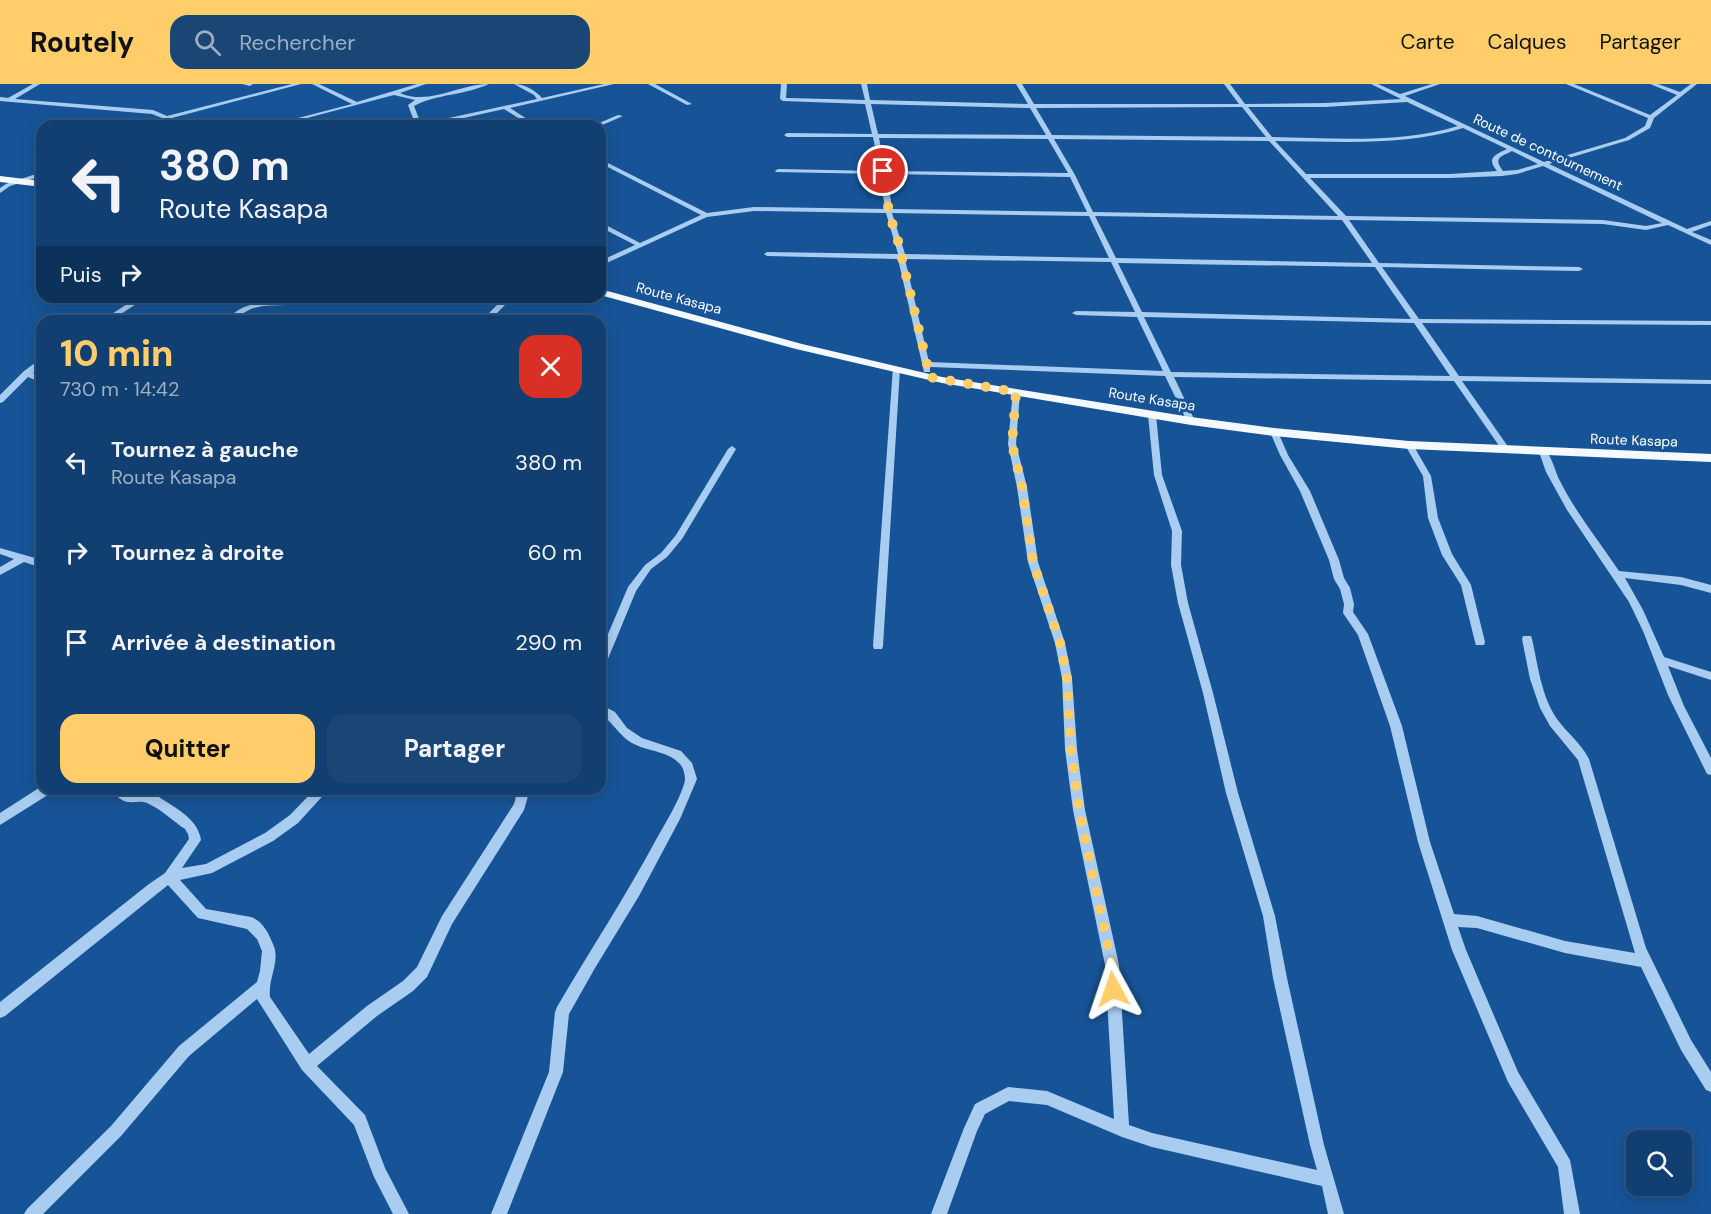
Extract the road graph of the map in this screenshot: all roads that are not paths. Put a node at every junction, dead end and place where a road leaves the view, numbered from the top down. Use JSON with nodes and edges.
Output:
{"nodes":[{"id":1,"x":38,"y":84,"type":"edge"},
{"id":2,"x":245,"y":84,"type":"edge"},
{"id":3,"x":250,"y":84,"type":"edge"},
{"id":4,"x":298,"y":84,"type":"edge"},
{"id":5,"x":315,"y":84,"type":"edge"},
{"id":6,"x":423,"y":84,"type":"edge"},
{"id":7,"x":486,"y":84,"type":"edge"},
{"id":8,"x":517,"y":84,"type":"edge"},
{"id":9,"x":611,"y":84,"type":"edge"},
{"id":10,"x":651,"y":84,"type":"edge"},
{"id":11,"x":784,"y":84,"type":"edge"},
{"id":12,"x":864,"y":84,"type":"edge"},
{"id":13,"x":1019,"y":84,"type":"edge"},
{"id":14,"x":1227,"y":84,"type":"edge"},
{"id":15,"x":1374,"y":84,"type":"edge"},
{"id":16,"x":1437,"y":84,"type":"edge"},
{"id":17,"x":1569,"y":84,"type":"edge"},
{"id":18,"x":1653,"y":84,"type":"edge"},
{"id":19,"x":1694,"y":84,"type":"edge"},
{"id":20,"x":395,"y":93,"type":"junction"},
{"id":21,"x":1680,"y":94,"type":"junction"},
{"id":22,"x":1400,"y":96,"type":"junction"},
{"id":23,"x":425,"y":98,"type":"junction"},
{"id":24,"x":0,"y":99,"type":"edge"},
{"id":25,"x":540,"y":99,"type":"junction"},
{"id":26,"x":10,"y":100,"type":"junction"},
{"id":27,"x":1408,"y":100,"type":"junction"},
{"id":28,"x":868,"y":102,"type":"junction"},
{"id":29,"x":357,"y":104,"type":"junction"},
{"id":30,"x":690,"y":104,"type":"dead end"},
{"id":31,"x":0,"y":106,"type":"edge"},
{"id":32,"x":1030,"y":106,"type":"junction"},
{"id":33,"x":1244,"y":106,"type":"junction"},
{"id":34,"x":504,"y":107,"type":"junction"},
{"id":35,"x":620,"y":116,"type":"dead end"},
{"id":36,"x":168,"y":117,"type":"junction"},
{"id":37,"x":1651,"y":117,"type":"junction"},
{"id":38,"x":174,"y":120,"type":"edge"},
{"id":39,"x":310,"y":120,"type":"edge"},
{"id":40,"x":417,"y":120,"type":"edge"},
{"id":41,"x":447,"y":120,"type":"edge"},
{"id":42,"x":526,"y":120,"type":"edge"},
{"id":43,"x":606,"y":122,"type":"edge"},
{"id":44,"x":1463,"y":126,"type":"junction"},
{"id":45,"x":787,"y":135,"type":"dead end"},
{"id":46,"x":874,"y":136,"type":"junction"},
{"id":47,"x":1051,"y":138,"type":"junction"},
{"id":48,"x":1271,"y":140,"type":"junction"},
{"id":49,"x":1512,"y":149,"type":"junction"},
{"id":50,"x":606,"y":164,"type":"edge"},
{"id":51,"x":1546,"y":165,"type":"junction"},
{"id":52,"x":778,"y":171,"type":"dead end"},
{"id":53,"x":883,"y":171,"type":"junction"},
{"id":54,"x":1502,"y":174,"type":"junction"},
{"id":55,"x":1072,"y":175,"type":"junction"},
{"id":56,"x":36,"y":176,"type":"edge"},
{"id":57,"x":1305,"y":176,"type":"junction"},
{"id":58,"x":22,"y":181,"type":"junction"},
{"id":59,"x":4,"y":182,"type":"edge"},
{"id":60,"x":36,"y":183,"type":"edge"},
{"id":61,"x":0,"y":186,"type":"edge"},
{"id":62,"x":0,"y":191,"type":"edge"},
{"id":63,"x":889,"y":213,"type":"junction"},
{"id":64,"x":706,"y":215,"type":"junction"},
{"id":65,"x":1091,"y":215,"type":"junction"},
{"id":66,"x":1346,"y":219,"type":"junction"},
{"id":67,"x":1670,"y":223,"type":"junction"},
{"id":68,"x":1711,"y":223,"type":"edge"},
{"id":69,"x":606,"y":227,"type":"edge"},
{"id":70,"x":1688,"y":231,"type":"junction"},
{"id":71,"x":1711,"y":243,"type":"edge"},
{"id":72,"x":641,"y":246,"type":"junction"},
{"id":73,"x":767,"y":254,"type":"dead end"},
{"id":74,"x":902,"y":258,"type":"junction"},
{"id":75,"x":606,"y":261,"type":"edge"},
{"id":76,"x":1115,"y":261,"type":"junction"},
{"id":77,"x":1380,"y":266,"type":"junction"},
{"id":78,"x":1579,"y":269,"type":"dead end"},
{"id":79,"x":606,"y":294,"type":"edge"},
{"id":80,"x":134,"y":303,"type":"edge"},
{"id":81,"x":287,"y":303,"type":"edge"},
{"id":82,"x":503,"y":303,"type":"edge"},
{"id":83,"x":1077,"y":314,"type":"dead end"},
{"id":84,"x":1138,"y":314,"type":"junction"},
{"id":85,"x":114,"y":315,"type":"edge"},
{"id":86,"x":235,"y":315,"type":"edge"},
{"id":87,"x":491,"y":315,"type":"edge"},
{"id":88,"x":1415,"y":319,"type":"junction"},
{"id":89,"x":1711,"y":323,"type":"edge"},
{"id":90,"x":927,"y":364,"type":"junction"},
{"id":91,"x":36,"y":366,"type":"edge"},
{"id":92,"x":896,"y":369,"type":"junction"},
{"id":93,"x":27,"y":373,"type":"junction"},
{"id":94,"x":1167,"y":374,"type":"junction"},
{"id":95,"x":928,"y":377,"type":"junction"},
{"id":96,"x":36,"y":378,"type":"edge"},
{"id":97,"x":1458,"y":379,"type":"junction"},
{"id":98,"x":1711,"y":382,"type":"edge"},
{"id":99,"x":1016,"y":392,"type":"junction"},
{"id":100,"x":0,"y":400,"type":"edge"},
{"id":101,"x":1152,"y":415,"type":"junction"},
{"id":102,"x":1191,"y":420,"type":"junction"},
{"id":103,"x":1274,"y":432,"type":"junction"},
{"id":104,"x":1409,"y":445,"type":"junction"},
{"id":105,"x":1505,"y":448,"type":"junction"},
{"id":106,"x":732,"y":449,"type":"dead end"},
{"id":107,"x":1543,"y":452,"type":"junction"},
{"id":108,"x":1711,"y":458,"type":"edge"},
{"id":109,"x":0,"y":551,"type":"edge"},
{"id":110,"x":23,"y":558,"type":"junction"},
{"id":111,"x":36,"y":562,"type":"edge"},
{"id":112,"x":0,"y":571,"type":"edge"},
{"id":113,"x":1617,"y":574,"type":"junction"},
{"id":114,"x":1711,"y":589,"type":"edge"},
{"id":115,"x":1527,"y":639,"type":"dead end"},
{"id":116,"x":1480,"y":642,"type":"dead end"},
{"id":117,"x":878,"y":646,"type":"dead end"},
{"id":118,"x":606,"y":652,"type":"edge"},
{"id":119,"x":1661,"y":660,"type":"junction"},
{"id":120,"x":1711,"y":676,"type":"edge"},
{"id":121,"x":606,"y":712,"type":"edge"},
{"id":122,"x":1711,"y":770,"type":"edge"},
{"id":123,"x":38,"y":795,"type":"edge"},
{"id":124,"x":125,"y":795,"type":"edge"},
{"id":125,"x":318,"y":795,"type":"edge"},
{"id":126,"x":523,"y":795,"type":"edge"},
{"id":127,"x":0,"y":820,"type":"edge"},
{"id":128,"x":169,"y":877,"type":"junction"},
{"id":129,"x":1448,"y":920,"type":"junction"},
{"id":130,"x":1645,"y":961,"type":"junction"},
{"id":131,"x":262,"y":986,"type":"junction"},
{"id":132,"x":0,"y":1011,"type":"edge"},
{"id":133,"x":307,"y":1065,"type":"junction"},
{"id":134,"x":1711,"y":1085,"type":"edge"},
{"id":135,"x":1122,"y":1130,"type":"junction"},
{"id":136,"x":1328,"y":1180,"type":"junction"},
{"id":137,"x":32,"y":1214,"type":"edge"},
{"id":138,"x":401,"y":1214,"type":"edge"},
{"id":139,"x":499,"y":1214,"type":"edge"},
{"id":140,"x":939,"y":1214,"type":"edge"},
{"id":141,"x":1336,"y":1214,"type":"edge"},
{"id":142,"x":1572,"y":1214,"type":"edge"}],
"edges":[{"from":1,"to":26,"type":"street"},
{"from":2,"to":3,"type":"street"},
{"from":4,"to":36,"type":"street"},
{"from":5,"to":29,"type":"street"},
{"from":6,"to":20,"type":"street"},
{"from":7,"to":23,"type":"street"},
{"from":8,"to":25,"type":"street"},
{"from":9,"to":25,"type":"street"},
{"from":10,"to":30,"type":"street"},
{"from":11,"to":28,"type":"street"},
{"from":12,"to":28,"type":"street"},
{"from":13,"to":32,"type":"street"},
{"from":14,"to":33,"type":"street"},
{"from":15,"to":22,"type":"street","name":"Route de contournement"},
{"from":16,"to":22,"type":"street"},
{"from":17,"to":37,"type":"street"},
{"from":18,"to":21,"type":"street"},
{"from":19,"to":21,"type":"street"},
{"from":20,"to":23,"type":"street"},
{"from":20,"to":29,"type":"street"},
{"from":21,"to":37,"type":"street"},
{"from":22,"to":27,"type":"street","name":"Route de contournement"},
{"from":23,"to":40,"type":"street"},
{"from":24,"to":26,"type":"street"},
{"from":25,"to":34,"type":"street"},
{"from":26,"to":31,"type":"street"},
{"from":26,"to":36,"type":"street"},
{"from":27,"to":33,"type":"street"},
{"from":27,"to":44,"type":"street","name":"Route de contournement"},
{"from":28,"to":32,"type":"street"},
{"from":28,"to":46,"type":"street"},
{"from":29,"to":39,"type":"street"},
{"from":32,"to":33,"type":"street"},
{"from":32,"to":47,"type":"street"},
{"from":33,"to":48,"type":"street"},
{"from":34,"to":41,"type":"street"},
{"from":34,"to":42,"type":"street"},
{"from":35,"to":43,"type":"street"},
{"from":36,"to":38,"type":"street"},
{"from":37,"to":51,"type":"street"},
{"from":44,"to":48,"type":"street"},
{"from":44,"to":49,"type":"street","name":"Route de contournement"},
{"from":45,"to":46,"type":"street"},
{"from":46,"to":47,"type":"street"},
{"from":46,"to":53,"type":"street"},
{"from":47,"to":48,"type":"street"},
{"from":47,"to":55,"type":"street"},
{"from":48,"to":57,"type":"street"},
{"from":49,"to":51,"type":"street","name":"Route de contournement"},
{"from":49,"to":54,"type":"street"},
{"from":50,"to":64,"type":"street"},
{"from":51,"to":54,"type":"street"},
{"from":51,"to":67,"type":"street","name":"Route de contournement"},
{"from":52,"to":53,"type":"street"},
{"from":53,"to":55,"type":"street"},
{"from":53,"to":63,"type":"street"},
{"from":54,"to":57,"type":"street"},
{"from":55,"to":65,"type":"street"},
{"from":56,"to":58,"type":"street"},
{"from":57,"to":66,"type":"street"},
{"from":58,"to":59,"type":"main road"},
{"from":58,"to":60,"type":"main road"},
{"from":59,"to":61,"type":"street"},
{"from":59,"to":62,"type":"street"},
{"from":63,"to":64,"type":"street"},
{"from":63,"to":65,"type":"street"},
{"from":63,"to":74,"type":"street"},
{"from":64,"to":72,"type":"street"},
{"from":65,"to":66,"type":"street"},
{"from":65,"to":76,"type":"street"},
{"from":66,"to":67,"type":"street"},
{"from":66,"to":77,"type":"street"},
{"from":67,"to":70,"type":"street","name":"Route de contournement"},
{"from":68,"to":70,"type":"street"},
{"from":69,"to":72,"type":"street"},
{"from":70,"to":71,"type":"street","name":"Route de contournement"},
{"from":72,"to":75,"type":"street"},
{"from":73,"to":74,"type":"street"},
{"from":74,"to":76,"type":"street"},
{"from":74,"to":90,"type":"street"},
{"from":76,"to":77,"type":"street"},
{"from":76,"to":84,"type":"street"},
{"from":77,"to":78,"type":"street"},
{"from":77,"to":88,"type":"street"},
{"from":79,"to":92,"type":"main road","name":"Route Kasapa"},
{"from":80,"to":85,"type":"street"},
{"from":81,"to":86,"type":"street"},
{"from":82,"to":87,"type":"street"},
{"from":83,"to":84,"type":"street"},
{"from":84,"to":88,"type":"street"},
{"from":84,"to":94,"type":"street"},
{"from":88,"to":89,"type":"street"},
{"from":88,"to":97,"type":"street"},
{"from":90,"to":94,"type":"street"},
{"from":90,"to":95,"type":"street"},
{"from":91,"to":93,"type":"street"},
{"from":92,"to":95,"type":"main road","name":"Route Kasapa"},
{"from":92,"to":117,"type":"street"},
{"from":93,"to":96,"type":"street"},
{"from":93,"to":100,"type":"street"},
{"from":94,"to":97,"type":"street"},
{"from":94,"to":102,"type":"street"},
{"from":95,"to":99,"type":"main road","name":"Route Kasapa"},
{"from":97,"to":98,"type":"street"},
{"from":97,"to":105,"type":"street"},
{"from":99,"to":101,"type":"main road","name":"Route Kasapa"},
{"from":99,"to":135,"type":"street"},
{"from":101,"to":102,"type":"main road","name":"Route Kasapa"},
{"from":101,"to":136,"type":"street"},
{"from":102,"to":103,"type":"main road","name":"Route Kasapa"},
{"from":103,"to":104,"type":"main road","name":"Route Kasapa"},
{"from":103,"to":129,"type":"street"},
{"from":104,"to":105,"type":"main road","name":"Route Kasapa"},
{"from":104,"to":116,"type":"street"},
{"from":105,"to":107,"type":"main road","name":"Route Kasapa"},
{"from":106,"to":118,"type":"street"},
{"from":107,"to":108,"type":"main road","name":"Route Kasapa"},
{"from":107,"to":113,"type":"street"},
{"from":109,"to":110,"type":"street"},
{"from":110,"to":111,"type":"street"},
{"from":110,"to":112,"type":"street"},
{"from":113,"to":114,"type":"street"},
{"from":113,"to":119,"type":"street"},
{"from":115,"to":130,"type":"street"},
{"from":119,"to":120,"type":"street"},
{"from":119,"to":122,"type":"street"},
{"from":121,"to":139,"type":"street"},
{"from":123,"to":127,"type":"street"},
{"from":124,"to":128,"type":"street"},
{"from":125,"to":128,"type":"street"},
{"from":126,"to":133,"type":"street"},
{"from":128,"to":131,"type":"street"},
{"from":128,"to":132,"type":"street"},
{"from":129,"to":130,"type":"street"},
{"from":129,"to":142,"type":"street"},
{"from":130,"to":134,"type":"street"},
{"from":131,"to":133,"type":"street"},
{"from":131,"to":137,"type":"street"},
{"from":133,"to":138,"type":"street"},
{"from":135,"to":136,"type":"street"},
{"from":135,"to":140,"type":"street"},
{"from":136,"to":141,"type":"street"}]}
